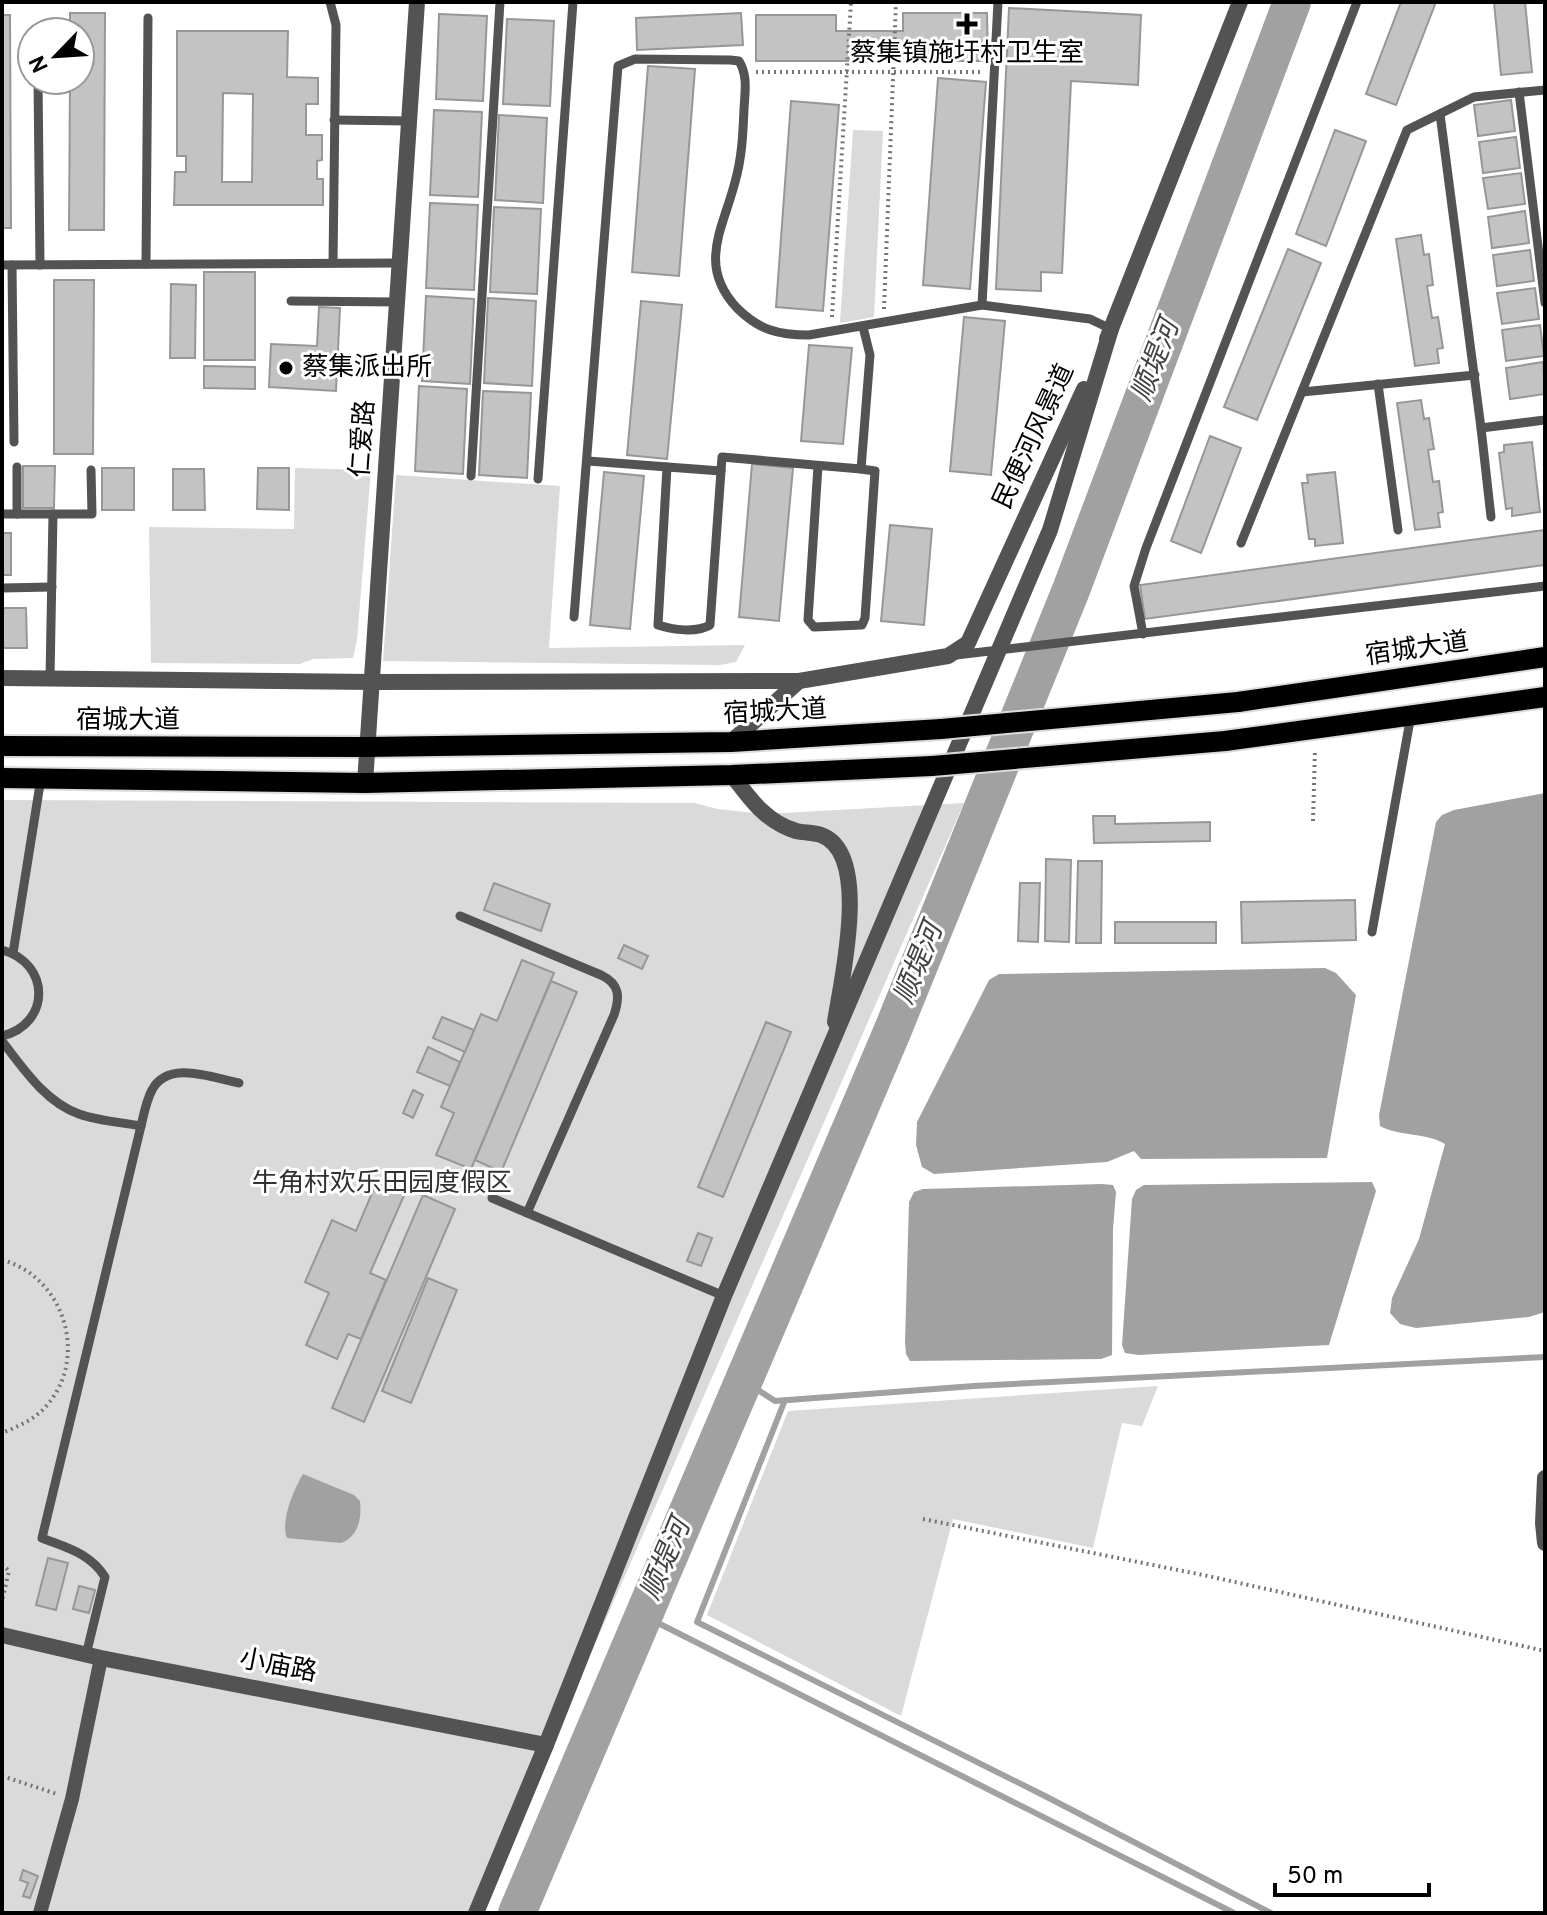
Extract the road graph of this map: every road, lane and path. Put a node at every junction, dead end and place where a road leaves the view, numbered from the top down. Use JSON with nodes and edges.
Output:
{"nodes":[{"id":1,"x":330,"y":2,"type":"edge"},
{"id":2,"x":417,"y":2,"type":"edge"},
{"id":3,"x":500,"y":2,"type":"edge"},
{"id":4,"x":573,"y":2,"type":"edge"},
{"id":5,"x":851,"y":2,"type":"edge"},
{"id":6,"x":896,"y":2,"type":"edge"},
{"id":7,"x":998,"y":2,"type":"edge"},
{"id":8,"x":1240,"y":2,"type":"edge"},
{"id":9,"x":1357,"y":2,"type":"edge"},
{"id":10,"x":148,"y":18,"type":"dead end"},
{"id":11,"x":746,"y":72,"type":"junction"},
{"id":12,"x":848,"y":72,"type":"junction"},
{"id":13,"x":895,"y":72,"type":"junction"},
{"id":14,"x":994,"y":72,"type":"junction"},
{"id":15,"x":1545,"y":90,"type":"edge"},
{"id":16,"x":1519,"y":92,"type":"junction"},
{"id":17,"x":38,"y":96,"type":"edge"},
{"id":18,"x":1440,"y":114,"type":"junction"},
{"id":19,"x":334,"y":120,"type":"junction"},
{"id":20,"x":409,"y":121,"type":"junction"},
{"id":21,"x":333,"y":263,"type":"junction"},
{"id":22,"x":399,"y":263,"type":"junction"},
{"id":23,"x":146,"y":264,"type":"junction"},
{"id":24,"x":7,"y":265,"type":"edge"},
{"id":25,"x":40,"y":265,"type":"junction"},
{"id":26,"x":291,"y":301,"type":"dead end"},
{"id":27,"x":397,"y":302,"type":"junction"},
{"id":28,"x":1545,"y":303,"type":"edge"},
{"id":29,"x":982,"y":305,"type":"junction"},
{"id":30,"x":883,"y":323,"type":"junction"},
{"id":31,"x":863,"y":327,"type":"junction"},
{"id":32,"x":1111,"y":329,"type":"junction"},
{"id":33,"x":831,"y":332,"type":"junction"},
{"id":34,"x":1475,"y":375,"type":"junction"},
{"id":35,"x":1378,"y":384,"type":"junction"},
{"id":36,"x":1302,"y":392,"type":"junction"},
{"id":37,"x":1545,"y":420,"type":"edge"},
{"id":38,"x":1481,"y":428,"type":"junction"},
{"id":39,"x":14,"y":442,"type":"dead end"},
{"id":40,"x":588,"y":461,"type":"junction"},
{"id":41,"x":818,"y":466,"type":"junction"},
{"id":42,"x":17,"y":467,"type":"dead end"},
{"id":43,"x":667,"y":467,"type":"junction"},
{"id":44,"x":861,"y":469,"type":"junction"},
{"id":45,"x":91,"y":470,"type":"dead end"},
{"id":46,"x":721,"y":471,"type":"junction"},
{"id":47,"x":471,"y":476,"type":"dead end"},
{"id":48,"x":538,"y":479,"type":"dead end"},
{"id":49,"x":2,"y":514,"type":"edge"},
{"id":50,"x":17,"y":514,"type":"junction"},
{"id":51,"x":53,"y":514,"type":"junction"},
{"id":52,"x":1491,"y":517,"type":"dead end"},
{"id":53,"x":1398,"y":530,"type":"dead end"},
{"id":54,"x":1241,"y":543,"type":"dead end"},
{"id":55,"x":1545,"y":586,"type":"edge"},
{"id":56,"x":52,"y":587,"type":"junction"},
{"id":57,"x":2,"y":588,"type":"edge"},
{"id":58,"x":574,"y":617,"type":"dead end"},
{"id":59,"x":1143,"y":634,"type":"junction"},
{"id":60,"x":1000,"y":650,"type":"junction"},
{"id":61,"x":948,"y":656,"type":"junction"},
{"id":62,"x":1545,"y":657,"type":"edge"},
{"id":63,"x":2,"y":678,"type":"edge"},
{"id":64,"x":50,"y":678,"type":"junction"},
{"id":65,"x":799,"y":681,"type":"junction"},
{"id":66,"x":372,"y":682,"type":"junction"},
{"id":67,"x":1545,"y":697,"type":"edge"},
{"id":68,"x":1411,"y":714,"type":"junction"},
{"id":69,"x":731,"y":742,"type":"junction"},
{"id":70,"x":2,"y":746,"type":"edge"},
{"id":71,"x":367,"y":747,"type":"junction"},
{"id":72,"x":1315,"y":750,"type":"dead end"},
{"id":73,"x":732,"y":775,"type":"junction"},
{"id":74,"x":2,"y":778,"type":"edge"},
{"id":75,"x":41,"y":778,"type":"junction"},
{"id":76,"x":365,"y":783,"type":"junction"},
{"id":77,"x":1313,"y":821,"type":"dead end"},
{"id":78,"x":460,"y":916,"type":"dead end"},
{"id":79,"x":1372,"y":932,"type":"dead end"},
{"id":80,"x":2,"y":950,"type":"edge"},
{"id":81,"x":13,"y":953,"type":"junction"},
{"id":82,"x":2,"y":1039,"type":"edge"},
{"id":83,"x":832,"y":1043,"type":"junction"},
{"id":84,"x":239,"y":1083,"type":"dead end"},
{"id":85,"x":141,"y":1126,"type":"junction"},
{"id":86,"x":492,"y":1198,"type":"dead end"},
{"id":87,"x":527,"y":1213,"type":"junction"},
{"id":88,"x":2,"y":1260,"type":"edge"},
{"id":89,"x":724,"y":1296,"type":"junction"},
{"id":90,"x":2,"y":1433,"type":"edge"},
{"id":91,"x":1545,"y":1478,"type":"edge"},
{"id":92,"x":923,"y":1519,"type":"dead end"},
{"id":93,"x":1545,"y":1543,"type":"edge"},
{"id":94,"x":2,"y":1564,"type":"edge"},
{"id":95,"x":2,"y":1601,"type":"edge"},
{"id":96,"x":2,"y":1635,"type":"edge"},
{"id":97,"x":1545,"y":1651,"type":"edge"},
{"id":98,"x":94,"y":1656,"type":"junction"},
{"id":99,"x":546,"y":1745,"type":"junction"},
{"id":100,"x":2,"y":1776,"type":"edge"},
{"id":101,"x":72,"y":1799,"type":"junction"},
{"id":102,"x":40,"y":1913,"type":"edge"},
{"id":103,"x":476,"y":1913,"type":"edge"}],
"edges":[{"from":1,"to":19,"type":"lane"},
{"from":2,"to":20,"type":"street","name":"仁爱路"},
{"from":3,"to":47,"type":"lane"},
{"from":4,"to":48,"type":"lane"},
{"from":5,"to":12,"type":"path"},
{"from":6,"to":13,"type":"path"},
{"from":7,"to":14,"type":"lane"},
{"from":8,"to":32,"type":"street","name":"民便河风景道"},
{"from":9,"to":59,"type":"lane"},
{"from":10,"to":23,"type":"lane"},
{"from":11,"to":12,"type":"path"},
{"from":11,"to":33,"type":"lane"},
{"from":11,"to":40,"type":"lane"},
{"from":12,"to":13,"type":"path"},
{"from":12,"to":33,"type":"path"},
{"from":13,"to":14,"type":"path"},
{"from":13,"to":30,"type":"path"},
{"from":14,"to":29,"type":"lane"},
{"from":15,"to":16,"type":"lane"},
{"from":16,"to":18,"type":"lane"},
{"from":16,"to":28,"type":"lane"},
{"from":17,"to":25,"type":"lane"},
{"from":18,"to":34,"type":"lane"},
{"from":18,"to":36,"type":"lane"},
{"from":19,"to":20,"type":"lane"},
{"from":19,"to":21,"type":"lane"},
{"from":20,"to":22,"type":"street","name":"仁爱路"},
{"from":21,"to":22,"type":"lane"},
{"from":21,"to":23,"type":"lane"},
{"from":22,"to":27,"type":"street","name":"仁爱路"},
{"from":23,"to":25,"type":"lane"},
{"from":24,"to":25,"type":"lane"},
{"from":24,"to":39,"type":"lane"},
{"from":26,"to":27,"type":"lane"},
{"from":27,"to":66,"type":"street","name":"仁爱路"},
{"from":29,"to":30,"type":"lane"},
{"from":29,"to":32,"type":"lane"},
{"from":30,"to":31,"type":"lane"},
{"from":31,"to":33,"type":"lane"},
{"from":31,"to":44,"type":"lane"},
{"from":32,"to":60,"type":"street"},
{"from":32,"to":61,"type":"street","name":"民便河风景道"},
{"from":34,"to":35,"type":"lane"},
{"from":34,"to":38,"type":"lane"},
{"from":35,"to":36,"type":"lane"},
{"from":35,"to":53,"type":"lane"},
{"from":36,"to":54,"type":"lane"},
{"from":37,"to":38,"type":"lane"},
{"from":38,"to":52,"type":"lane"},
{"from":40,"to":43,"type":"lane"},
{"from":40,"to":58,"type":"lane"},
{"from":41,"to":44,"type":"lane"},
{"from":41,"to":44,"type":"lane"},
{"from":41,"to":46,"type":"lane"},
{"from":42,"to":50,"type":"lane"},
{"from":43,"to":46,"type":"lane"},
{"from":43,"to":46,"type":"lane"},
{"from":45,"to":51,"type":"lane"},
{"from":49,"to":50,"type":"lane"},
{"from":50,"to":51,"type":"lane"},
{"from":51,"to":56,"type":"lane"},
{"from":55,"to":59,"type":"lane"},
{"from":56,"to":57,"type":"lane"},
{"from":56,"to":64,"type":"lane"},
{"from":59,"to":60,"type":"lane"},
{"from":60,"to":61,"type":"lane"},
{"from":60,"to":83,"type":"street"},
{"from":61,"to":65,"type":"street"},
{"from":62,"to":69,"type":"main road","name":"宿城大道","bridge":true},
{"from":63,"to":64,"type":"street"},
{"from":64,"to":66,"type":"street"},
{"from":65,"to":66,"type":"street"},
{"from":65,"to":69,"type":"street"},
{"from":66,"to":71,"type":"street","name":"仁爱路"},
{"from":67,"to":68,"type":"main road"},
{"from":68,"to":73,"type":"main road","bridge":true},
{"from":68,"to":79,"type":"lane"},
{"from":69,"to":71,"type":"main road","name":"宿城大道"},
{"from":70,"to":71,"type":"main road","name":"宿城大道"},
{"from":71,"to":76,"type":"street","name":"仁爱路"},
{"from":72,"to":77,"type":"path"},
{"from":73,"to":76,"type":"main road"},
{"from":73,"to":83,"type":"street"},
{"from":74,"to":75,"type":"main road"},
{"from":75,"to":76,"type":"main road"},
{"from":75,"to":81,"type":"lane"},
{"from":78,"to":87,"type":"lane"},
{"from":80,"to":81,"type":"lane"},
{"from":81,"to":82,"type":"lane"},
{"from":82,"to":85,"type":"lane"},
{"from":83,"to":89,"type":"street"},
{"from":84,"to":85,"type":"lane"},
{"from":85,"to":98,"type":"lane"},
{"from":86,"to":87,"type":"lane"},
{"from":87,"to":89,"type":"lane"},
{"from":88,"to":90,"type":"path"},
{"from":89,"to":99,"type":"street"},
{"from":91,"to":93,"type":"street"},
{"from":92,"to":97,"type":"path"},
{"from":94,"to":95,"type":"path"},
{"from":96,"to":98,"type":"street","name":"小庙路"},
{"from":98,"to":99,"type":"street","name":"小庙路"},
{"from":98,"to":101,"type":"street"},
{"from":99,"to":103,"type":"street"},
{"from":100,"to":101,"type":"path"},
{"from":101,"to":102,"type":"street"}]}
